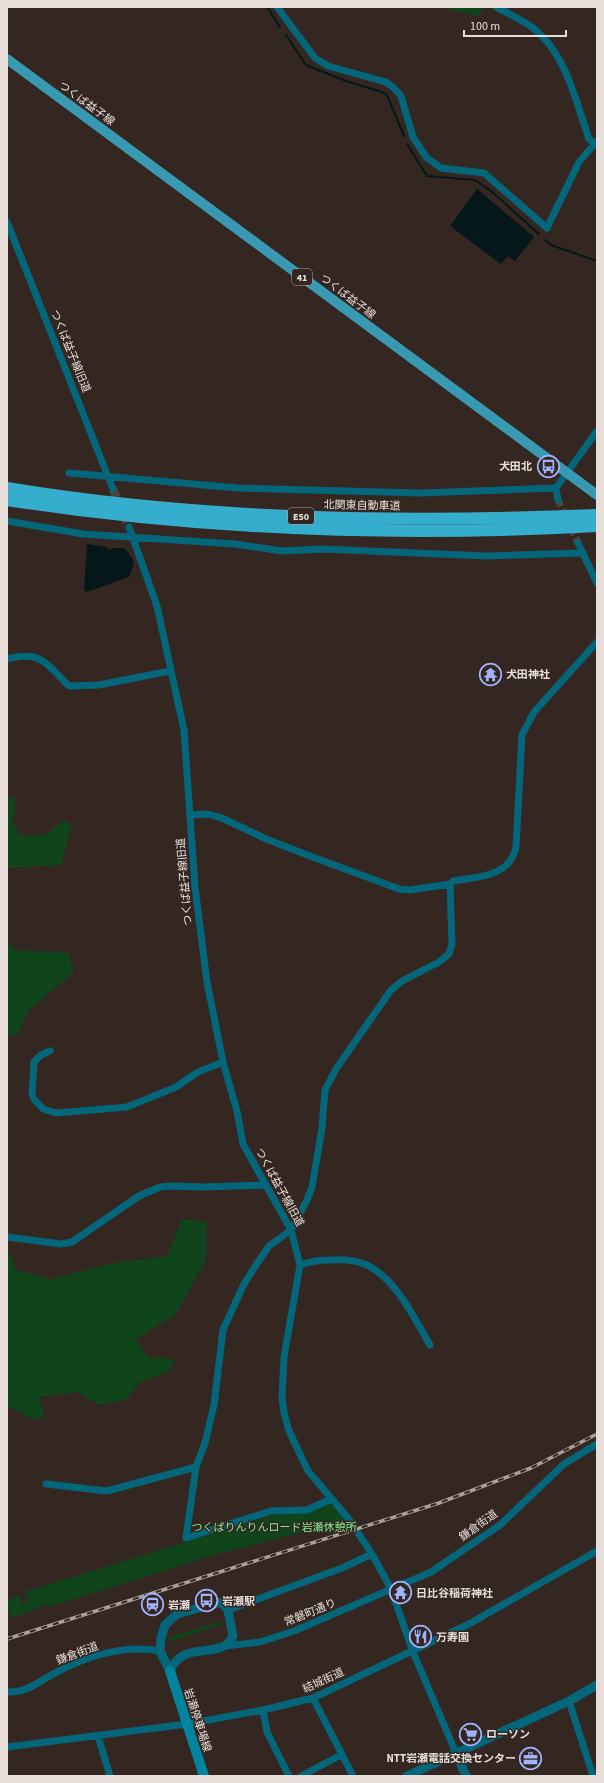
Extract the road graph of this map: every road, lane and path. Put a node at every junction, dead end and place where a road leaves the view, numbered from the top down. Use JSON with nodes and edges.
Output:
{"nodes":[{"id":1,"x":276,"y":7,"type":"edge"},
{"id":2,"x":496,"y":7,"type":"edge"},
{"id":3,"x":7,"y":60,"type":"edge"},
{"id":4,"x":595,"y":142,"type":"edge"},
{"id":5,"x":7,"y":222,"type":"edge"},
{"id":6,"x":597,"y":432,"type":"edge"},
{"id":7,"x":566,"y":472,"type":"junction"},
{"id":8,"x":69,"y":473,"type":"dead end"},
{"id":9,"x":109,"y":477,"type":"junction"},
{"id":10,"x":7,"y":488,"type":"edge"},
{"id":11,"x":556,"y":488,"type":"junction"},
{"id":12,"x":113,"y":489,"type":"tunnel mouth"},
{"id":13,"x":597,"y":495,"type":"edge"},
{"id":14,"x":7,"y":500,"type":"edge"},
{"id":15,"x":558,"y":500,"type":"tunnel mouth"},
{"id":16,"x":597,"y":515,"type":"edge"},
{"id":17,"x":7,"y":521,"type":"edge"},
{"id":18,"x":597,"y":526,"type":"edge"},
{"id":19,"x":129,"y":527,"type":"tunnel mouth"},
{"id":20,"x":133,"y":537,"type":"junction"},
{"id":21,"x":578,"y":543,"type":"tunnel mouth"},
{"id":22,"x":583,"y":553,"type":"junction"},
{"id":23,"x":597,"y":583,"type":"edge"},
{"id":24,"x":597,"y":642,"type":"edge"},
{"id":25,"x":7,"y":659,"type":"edge"},
{"id":26,"x":170,"y":671,"type":"junction"},
{"id":27,"x":190,"y":815,"type":"junction"},
{"id":28,"x":450,"y":884,"type":"junction"},
{"id":29,"x":50,"y":1051,"type":"dead end"},
{"id":30,"x":223,"y":1062,"type":"junction"},
{"id":31,"x":266,"y":1185,"type":"junction"},
{"id":32,"x":291,"y":1230,"type":"junction"},
{"id":33,"x":7,"y":1237,"type":"edge"},
{"id":34,"x":300,"y":1265,"type":"junction"},
{"id":35,"x":430,"y":1345,"type":"dead end"},
{"id":36,"x":597,"y":1444,"type":"edge"},
{"id":37,"x":196,"y":1467,"type":"junction"},
{"id":38,"x":46,"y":1484,"type":"dead end"},
{"id":39,"x":332,"y":1499,"type":"junction"},
{"id":40,"x":597,"y":1551,"type":"edge"},
{"id":41,"x":372,"y":1554,"type":"junction"},
{"id":42,"x":391,"y":1589,"type":"junction"},
{"id":43,"x":359,"y":1604,"type":"joint"},
{"id":44,"x":228,"y":1610,"type":"junction"},
{"id":45,"x":233,"y":1636,"type":"junction"},
{"id":46,"x":240,"y":1644,"type":"junction"},
{"id":47,"x":224,"y":1646,"type":"junction"},
{"id":48,"x":160,"y":1651,"type":"junction"},
{"id":49,"x":413,"y":1652,"type":"junction"},
{"id":50,"x":170,"y":1671,"type":"junction"},
{"id":51,"x":597,"y":1685,"type":"edge"},
{"id":52,"x":7,"y":1692,"type":"edge"},
{"id":53,"x":313,"y":1698,"type":"junction"},
{"id":54,"x":569,"y":1702,"type":"junction"},
{"id":55,"x":263,"y":1710,"type":"junction"},
{"id":56,"x":187,"y":1724,"type":"junction"},
{"id":57,"x":98,"y":1736,"type":"junction"},
{"id":58,"x":7,"y":1747,"type":"edge"},
{"id":59,"x":456,"y":1753,"type":"junction"},
{"id":60,"x":341,"y":1755,"type":"junction"},
{"id":61,"x":110,"y":1776,"type":"edge"},
{"id":62,"x":204,"y":1776,"type":"edge"},
{"id":63,"x":290,"y":1776,"type":"edge"},
{"id":64,"x":301,"y":1776,"type":"edge"},
{"id":65,"x":353,"y":1776,"type":"edge"},
{"id":66,"x":407,"y":1776,"type":"edge"},
{"id":67,"x":466,"y":1776,"type":"edge"},
{"id":68,"x":593,"y":1776,"type":"edge"}],
"edges":[{"from":1,"to":4,"type":"street"},
{"from":2,"to":4,"type":"street"},
{"from":3,"to":7,"type":"main road","name":"つくば益子線","number":"41"},
{"from":5,"to":9,"type":"street","name":"つくば益子線旧道"},
{"from":6,"to":7,"type":"street"},
{"from":7,"to":11,"type":"street"},
{"from":7,"to":13,"type":"main road","name":"つくば益子線","number":"41"},
{"from":8,"to":9,"type":"street"},
{"from":9,"to":11,"type":"street"},
{"from":9,"to":12,"type":"street","name":"つくば益子線旧道"},
{"from":10,"to":16,"type":"highway","name":"北関東自動車道","number":"E50"},
{"from":11,"to":15,"type":"street"},
{"from":14,"to":18,"type":"highway","number":"E50"},
{"from":17,"to":20,"type":"street"},
{"from":19,"to":20,"type":"street","name":"つくば益子線旧道"},
{"from":20,"to":22,"type":"street"},
{"from":20,"to":26,"type":"street","name":"つくば益子線旧道"},
{"from":21,"to":22,"type":"street"},
{"from":22,"to":23,"type":"street"},
{"from":24,"to":28,"type":"street"},
{"from":25,"to":26,"type":"street"},
{"from":26,"to":27,"type":"street","name":"つくば益子線旧道"},
{"from":27,"to":28,"type":"street"},
{"from":27,"to":30,"type":"street","name":"つくば益子線旧道"},
{"from":28,"to":32,"type":"street"},
{"from":29,"to":30,"type":"street"},
{"from":30,"to":31,"type":"street","name":"つくば益子線旧道"},
{"from":31,"to":32,"type":"street","name":"つくば益子線旧道"},
{"from":31,"to":33,"type":"street"},
{"from":32,"to":34,"type":"street","name":"つくば益子線旧道"},
{"from":32,"to":37,"type":"street"},
{"from":34,"to":35,"type":"street"},
{"from":34,"to":39,"type":"street","name":"つくば益子線旧道"},
{"from":36,"to":42,"type":"street","name":"鎌倉街道"},
{"from":37,"to":38,"type":"street"},
{"from":37,"to":39,"type":"street"},
{"from":39,"to":41,"type":"street","name":"つくば益子線旧道"},
{"from":40,"to":49,"type":"street","name":"結城街道"},
{"from":41,"to":42,"type":"street","name":"つくば益子線旧道"},
{"from":41,"to":44,"type":"street"},
{"from":42,"to":43,"type":"street","name":"鎌倉街道"},
{"from":42,"to":49,"type":"street","name":"つくば益子線旧道"},
{"from":43,"to":46,"type":"street","name":"常磐町通り"},
{"from":44,"to":45,"type":"street"},
{"from":44,"to":48,"type":"street"},
{"from":45,"to":46,"type":"street"},
{"from":45,"to":47,"type":"street"},
{"from":46,"to":47,"type":"street","name":"常磐町通り"},
{"from":47,"to":50,"type":"street"},
{"from":48,"to":50,"type":"street"},
{"from":48,"to":52,"type":"street","name":"鎌倉街道"},
{"from":49,"to":53,"type":"street","name":"結城街道"},
{"from":49,"to":59,"type":"street","name":"つくば益子線旧道"},
{"from":50,"to":56,"type":"main road","name":"岩瀬停車場線"},
{"from":51,"to":54,"type":"street"},
{"from":53,"to":55,"type":"street","name":"結城街道"},
{"from":53,"to":60,"type":"street"},
{"from":54,"to":59,"type":"street"},
{"from":54,"to":68,"type":"street"},
{"from":55,"to":56,"type":"street","name":"結城街道"},
{"from":55,"to":63,"type":"street"},
{"from":56,"to":57,"type":"street","name":"結城街道"},
{"from":56,"to":62,"type":"main road","name":"岩瀬停車場線"},
{"from":57,"to":58,"type":"street","name":"結城街道"},
{"from":57,"to":61,"type":"street"},
{"from":59,"to":66,"type":"street"},
{"from":59,"to":67,"type":"street","name":"つくば益子線旧道"},
{"from":60,"to":64,"type":"street"},
{"from":60,"to":65,"type":"street"}]}
